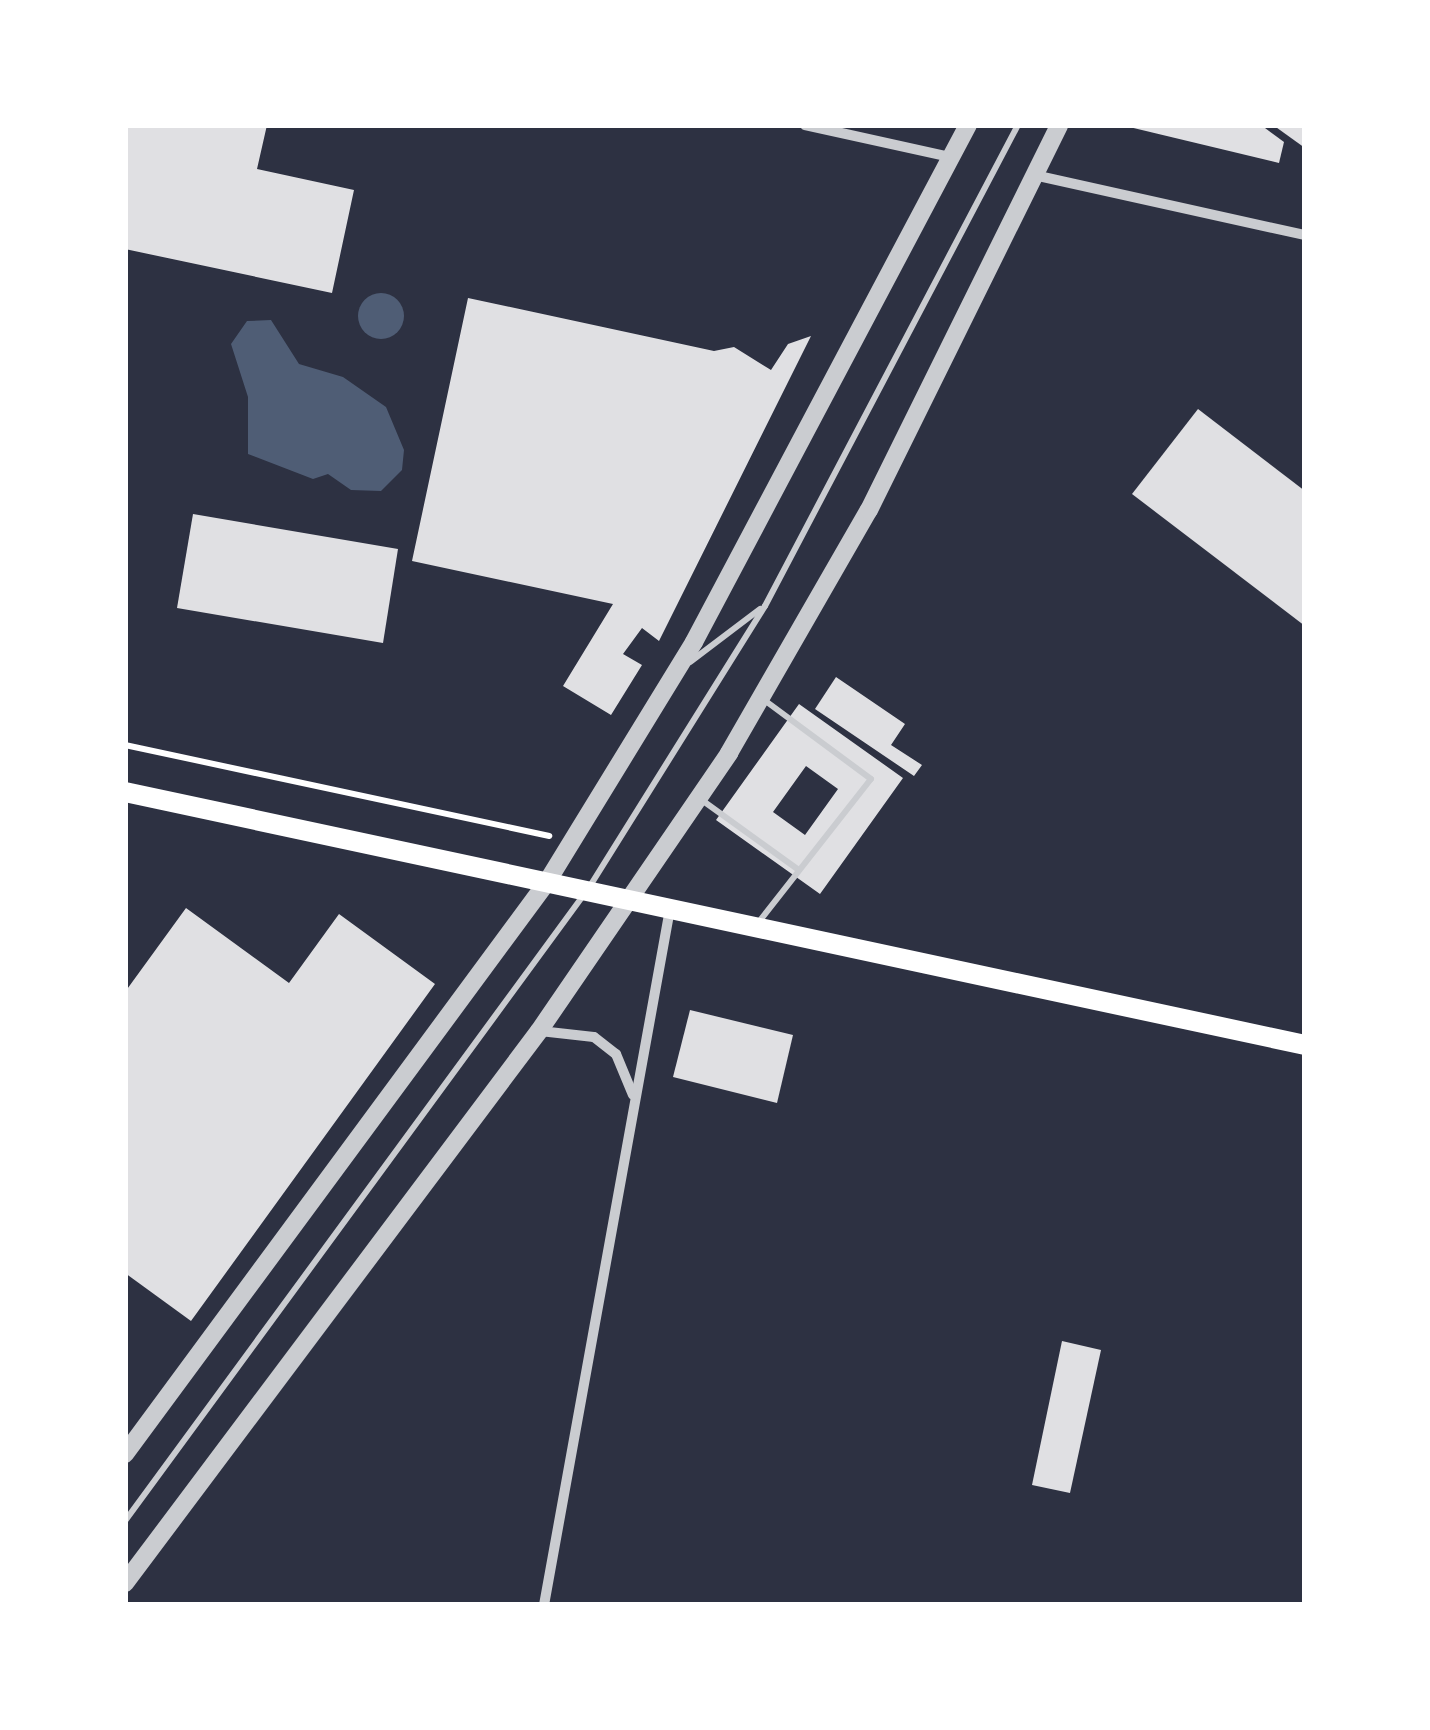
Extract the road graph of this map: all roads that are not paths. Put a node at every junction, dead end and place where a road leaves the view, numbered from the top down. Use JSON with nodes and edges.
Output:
{"nodes":[{"id":1,"x":806,"y":125,"type":"edge"},
{"id":2,"x":968,"y":125,"type":"edge"},
{"id":3,"x":1018,"y":125,"type":"edge"},
{"id":4,"x":1058,"y":125,"type":"edge"},
{"id":5,"x":950,"y":157,"type":"junction"},
{"id":6,"x":1033,"y":175,"type":"junction"},
{"id":7,"x":1305,"y":235,"type":"edge"},
{"id":8,"x":765,"y":606,"type":"junction"},
{"id":9,"x":678,"y":671,"type":"junction"},
{"id":10,"x":763,"y":698,"type":"junction"},
{"id":11,"x":125,"y":792,"type":"edge"},
{"id":12,"x":698,"y":798,"type":"junction"},
{"id":13,"x":800,"y":870,"type":"junction"},
{"id":14,"x":547,"y":882,"type":"junction"},
{"id":15,"x":587,"y":891,"type":"junction"},
{"id":16,"x":628,"y":900,"type":"junction"},
{"id":17,"x":670,"y":909,"type":"junction"},
{"id":18,"x":754,"y":928,"type":"junction"},
{"id":19,"x":539,"y":1031,"type":"junction"},
{"id":20,"x":1305,"y":1045,"type":"edge"},
{"id":21,"x":635,"y":1105,"type":"junction"},
{"id":22,"x":125,"y":1454,"type":"edge"},
{"id":23,"x":125,"y":1521,"type":"edge"},
{"id":24,"x":125,"y":1583,"type":"edge"},
{"id":25,"x":544,"y":1605,"type":"edge"}],
"edges":[{"from":1,"to":5,"type":"street"},
{"from":2,"to":5,"type":"street"},
{"from":3,"to":8,"type":"lane"},
{"from":4,"to":6,"type":"street"},
{"from":5,"to":9,"type":"street"},
{"from":6,"to":7,"type":"street"},
{"from":6,"to":10,"type":"street"},
{"from":8,"to":9,"type":"lane"},
{"from":8,"to":15,"type":"lane"},
{"from":9,"to":14,"type":"street"},
{"from":10,"to":12,"type":"street"},
{"from":10,"to":13,"type":"lane"},
{"from":11,"to":14,"type":"main road"},
{"from":12,"to":13,"type":"lane"},
{"from":12,"to":16,"type":"street"},
{"from":13,"to":18,"type":"lane"},
{"from":14,"to":15,"type":"main road"},
{"from":14,"to":22,"type":"street"},
{"from":15,"to":16,"type":"main road"},
{"from":15,"to":23,"type":"lane"},
{"from":16,"to":17,"type":"main road"},
{"from":16,"to":19,"type":"street"},
{"from":17,"to":18,"type":"main road"},
{"from":17,"to":21,"type":"street"},
{"from":18,"to":20,"type":"main road"},
{"from":19,"to":21,"type":"street"},
{"from":19,"to":24,"type":"street"},
{"from":21,"to":25,"type":"street"}]}
